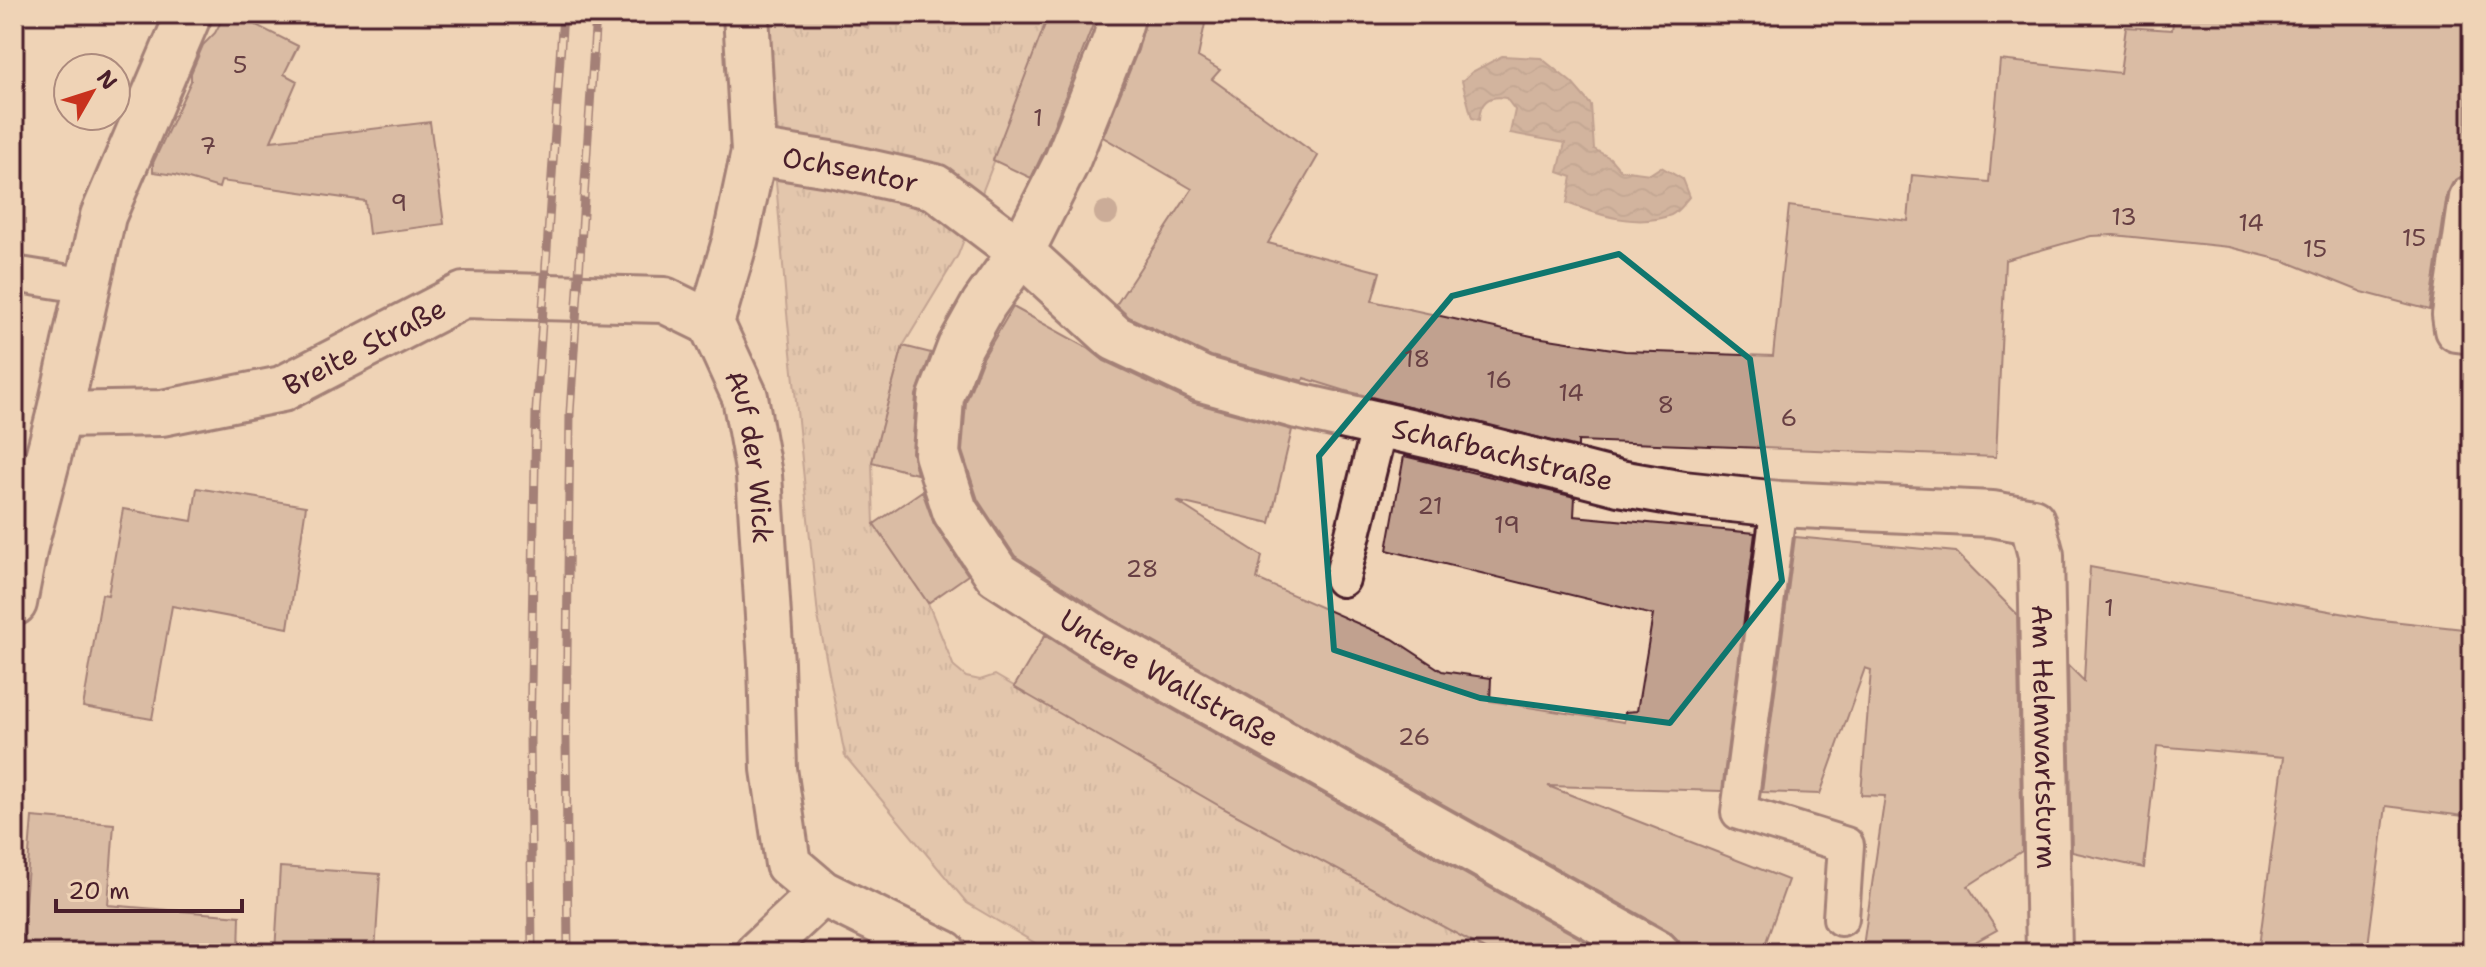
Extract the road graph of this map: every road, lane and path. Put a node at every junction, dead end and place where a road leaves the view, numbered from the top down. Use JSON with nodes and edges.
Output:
{"nodes":[{"id":1,"x":189,"y":14,"type":"edge"},
{"id":2,"x":746,"y":14,"type":"edge"},
{"id":3,"x":1123,"y":14,"type":"edge"},
{"id":4,"x":754,"y":152,"type":"junction"},
{"id":5,"x":2472,"y":198,"type":"edge"},
{"id":6,"x":1021,"y":252,"type":"junction"},
{"id":7,"x":14,"y":274,"type":"edge"},
{"id":8,"x":88,"y":286,"type":"junction"},
{"id":9,"x":711,"y":323,"type":"junction"},
{"id":10,"x":2464,"y":330,"type":"edge"},
{"id":11,"x":59,"y":415,"type":"junction"},
{"id":12,"x":1380,"y":424,"type":"junction"},
{"id":13,"x":1779,"y":504,"type":"junction"},
{"id":14,"x":2032,"y":521,"type":"joint"},
{"id":15,"x":1342,"y":579,"type":"dead end"},
{"id":16,"x":14,"y":603,"type":"edge"},
{"id":17,"x":822,"y":893,"type":"junction"},
{"id":18,"x":1841,"y":918,"type":"dead end"},
{"id":19,"x":758,"y":953,"type":"edge"},
{"id":20,"x":944,"y":953,"type":"edge"},
{"id":21,"x":1657,"y":953,"type":"edge"},
{"id":22,"x":2049,"y":953,"type":"edge"}],
"edges":[{"from":1,"to":8,"type":"street"},
{"from":2,"to":4,"type":"street"},
{"from":3,"to":6,"type":"street","name":"Untere Wallstraße"},
{"from":4,"to":6,"type":"street","name":"Ochsentor"},
{"from":4,"to":9,"type":"street"},
{"from":5,"to":10,"type":"street"},
{"from":6,"to":12,"type":"street","name":"Schafbachstraße"},
{"from":6,"to":21,"type":"street","name":"Untere Wallstraße"},
{"from":7,"to":8,"type":"lane"},
{"from":8,"to":11,"type":"street"},
{"from":9,"to":11,"type":"street","name":"Breite Straße"},
{"from":9,"to":17,"type":"street","name":"Auf der Wick"},
{"from":11,"to":16,"type":"street"},
{"from":12,"to":13,"type":"street","name":"Schafbachstraße"},
{"from":12,"to":15,"type":"lane"},
{"from":13,"to":14,"type":"street","name":"Schafbachstraße"},
{"from":13,"to":18,"type":"lane"},
{"from":14,"to":22,"type":"street","name":"Am Helmwartsturm"},
{"from":17,"to":19,"type":"street"},
{"from":17,"to":20,"type":"street","name":"Auf der Wick"}]}
